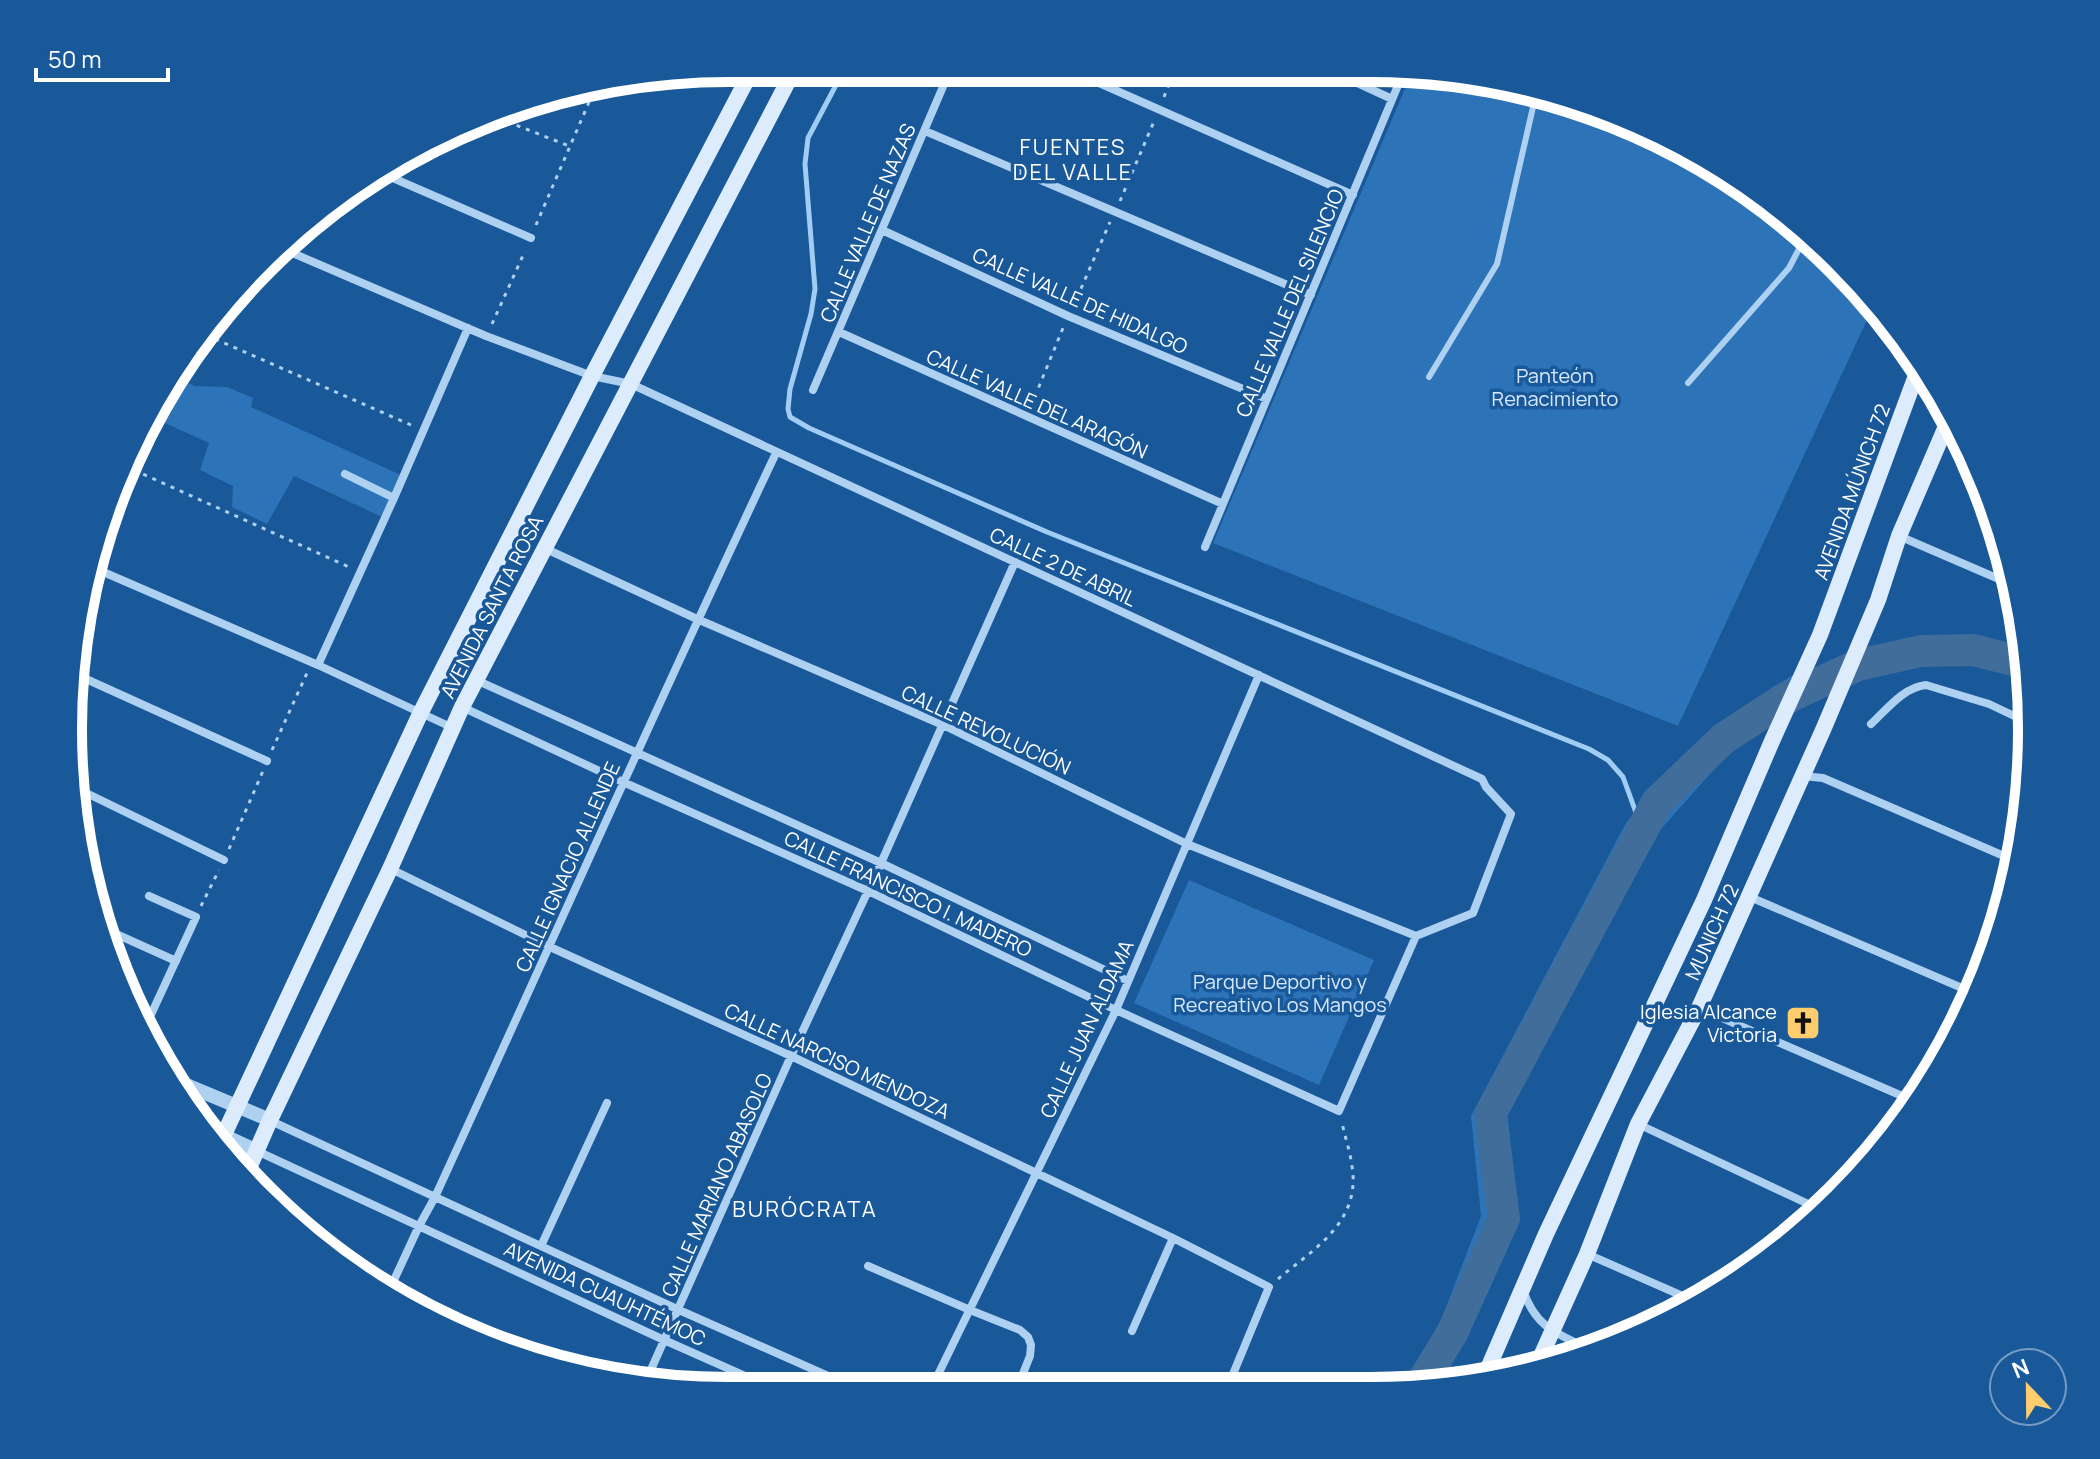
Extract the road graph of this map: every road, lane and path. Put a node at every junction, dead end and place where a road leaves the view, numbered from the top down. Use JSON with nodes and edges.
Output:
{"nodes":[{"id":1,"x":746,"y":82,"type":"edge"},
{"id":2,"x":788,"y":82,"type":"edge"},
{"id":3,"x":945,"y":82,"type":"edge"},
{"id":4,"x":1096,"y":82,"type":"edge"},
{"id":5,"x":1170,"y":82,"type":"edge"},
{"id":6,"x":1355,"y":82,"type":"edge"},
{"id":7,"x":1399,"y":83,"type":"edge"},
{"id":8,"x":591,"y":97,"type":"edge"},
{"id":9,"x":1392,"y":99,"type":"junction"},
{"id":10,"x":1534,"y":103,"type":"edge"},
{"id":11,"x":1159,"y":111,"type":"junction"},
{"id":12,"x":507,"y":121,"type":"edge"},
{"id":13,"x":925,"y":131,"type":"junction"},
{"id":14,"x":570,"y":146,"type":"junction"},
{"id":15,"x":392,"y":178,"type":"edge"},
{"id":16,"x":1353,"y":195,"type":"junction"},
{"id":17,"x":1115,"y":213,"type":"junction"},
{"id":18,"x":882,"y":230,"type":"junction"},
{"id":19,"x":531,"y":238,"type":"junction"},
{"id":20,"x":1800,"y":246,"type":"edge"},
{"id":21,"x":292,"y":253,"type":"edge"},
{"id":22,"x":1311,"y":295,"type":"junction"},
{"id":23,"x":1068,"y":316,"type":"junction"},
{"id":24,"x":468,"y":328,"type":"junction"},
{"id":25,"x":839,"y":332,"type":"junction"},
{"id":26,"x":486,"y":336,"type":"junction"},
{"id":27,"x":214,"y":338,"type":"edge"},
{"id":28,"x":592,"y":376,"type":"junction"},
{"id":29,"x":1429,"y":377,"type":"dead end"},
{"id":30,"x":1915,"y":379,"type":"edge"},
{"id":31,"x":1688,"y":383,"type":"dead end"},
{"id":32,"x":631,"y":384,"type":"junction"},
{"id":33,"x":813,"y":390,"type":"dead end"},
{"id":34,"x":1267,"y":399,"type":"junction"},
{"id":35,"x":1027,"y":417,"type":"junction"},
{"id":36,"x":1944,"y":430,"type":"edge"},
{"id":37,"x":424,"y":431,"type":"junction"},
{"id":38,"x":776,"y":453,"type":"junction"},
{"id":39,"x":136,"y":471,"type":"edge"},
{"id":40,"x":345,"y":474,"type":"dead end"},
{"id":41,"x":394,"y":498,"type":"junction"},
{"id":42,"x":1223,"y":504,"type":"junction"},
{"id":43,"x":1899,"y":536,"type":"junction"},
{"id":44,"x":1205,"y":547,"type":"dead end"},
{"id":45,"x":544,"y":548,"type":"junction"},
{"id":46,"x":1015,"y":562,"type":"junction"},
{"id":47,"x":102,"y":571,"type":"edge"},
{"id":48,"x":360,"y":572,"type":"junction"},
{"id":49,"x":2000,"y":580,"type":"edge"},
{"id":50,"x":697,"y":619,"type":"junction"},
{"id":51,"x":1820,"y":635,"type":"joint"},
{"id":52,"x":318,"y":665,"type":"junction"},
{"id":53,"x":1259,"y":675,"type":"junction"},
{"id":54,"x":84,"y":678,"type":"edge"},
{"id":55,"x":476,"y":680,"type":"junction"},
{"id":56,"x":462,"y":707,"type":"junction"},
{"id":57,"x":421,"y":712,"type":"junction"},
{"id":58,"x":2018,"y":718,"type":"edge"},
{"id":59,"x":1871,"y":724,"type":"dead end"},
{"id":60,"x":943,"y":725,"type":"junction"},
{"id":61,"x":453,"y":728,"type":"junction"},
{"id":62,"x":636,"y":754,"type":"junction"},
{"id":63,"x":267,"y":761,"type":"dead end"},
{"id":64,"x":1802,"y":776,"type":"junction"},
{"id":65,"x":623,"y":782,"type":"junction"},
{"id":66,"x":85,"y":793,"type":"edge"},
{"id":67,"x":1187,"y":844,"type":"junction"},
{"id":68,"x":2006,"y":857,"type":"edge"},
{"id":69,"x":224,"y":860,"type":"joint"},
{"id":70,"x":881,"y":863,"type":"junction"},
{"id":71,"x":390,"y":869,"type":"junction"},
{"id":72,"x":868,"y":891,"type":"junction"},
{"id":73,"x":149,"y":896,"type":"dead end"},
{"id":74,"x":1750,"y":897,"type":"junction"},
{"id":75,"x":196,"y":917,"type":"junction"},
{"id":76,"x":115,"y":933,"type":"edge"},
{"id":77,"x":1416,"y":936,"type":"junction"},
{"id":78,"x":550,"y":947,"type":"junction"},
{"id":79,"x":176,"y":961,"type":"junction"},
{"id":80,"x":1128,"y":981,"type":"junction"},
{"id":81,"x":1964,"y":989,"type":"edge"},
{"id":82,"x":1699,"y":1008,"type":"junction"},
{"id":83,"x":1116,"y":1010,"type":"junction"},
{"id":84,"x":150,"y":1017,"type":"edge"},
{"id":85,"x":791,"y":1056,"type":"junction"},
{"id":86,"x":189,"y":1086,"type":"edge"},
{"id":87,"x":1904,"y":1097,"type":"edge"},
{"id":88,"x":607,"y":1103,"type":"dead end"},
{"id":89,"x":237,"y":1106,"type":"junction"},
{"id":90,"x":1339,"y":1111,"type":"junction"},
{"id":91,"x":270,"y":1120,"type":"junction"},
{"id":92,"x":1638,"y":1124,"type":"junction"},
{"id":93,"x":222,"y":1131,"type":"edge"},
{"id":94,"x":228,"y":1139,"type":"edge"},
{"id":95,"x":257,"y":1151,"type":"junction"},
{"id":96,"x":251,"y":1164,"type":"edge"},
{"id":97,"x":1037,"y":1173,"type":"junction"},
{"id":98,"x":435,"y":1197,"type":"junction"},
{"id":99,"x":1809,"y":1204,"type":"edge"},
{"id":100,"x":419,"y":1226,"type":"junction"},
{"id":101,"x":1173,"y":1238,"type":"junction"},
{"id":102,"x":541,"y":1246,"type":"junction"},
{"id":103,"x":1587,"y":1254,"type":"junction"},
{"id":104,"x":868,"y":1266,"type":"dead end"},
{"id":105,"x":393,"y":1282,"type":"edge"},
{"id":106,"x":1269,"y":1287,"type":"junction"},
{"id":107,"x":1522,"y":1289,"type":"junction"},
{"id":108,"x":1683,"y":1296,"type":"edge"},
{"id":109,"x":679,"y":1310,"type":"junction"},
{"id":110,"x":970,"y":1310,"type":"junction"},
{"id":111,"x":1132,"y":1331,"type":"dead end"},
{"id":112,"x":1553,"y":1332,"type":"junction"},
{"id":113,"x":664,"y":1340,"type":"junction"},
{"id":114,"x":1577,"y":1343,"type":"edge"},
{"id":115,"x":1542,"y":1354,"type":"edge"},
{"id":116,"x":1489,"y":1366,"type":"edge"},
{"id":117,"x":650,"y":1372,"type":"edge"},
{"id":118,"x":747,"y":1377,"type":"edge"},
{"id":119,"x":830,"y":1377,"type":"edge"},
{"id":120,"x":937,"y":1377,"type":"edge"},
{"id":121,"x":1022,"y":1377,"type":"edge"},
{"id":122,"x":1232,"y":1377,"type":"edge"}],
"edges":[{"from":1,"to":28,"type":"main road","name":"AVENIDA SANTA ROSA"},
{"from":2,"to":32,"type":"main road","name":"AVENIDA SANTA ROSA"},
{"from":3,"to":13,"type":"street","name":"CALLE VALLE DE NAZAS"},
{"from":4,"to":11,"type":"street"},
{"from":5,"to":11,"type":"path"},
{"from":6,"to":9,"type":"street"},
{"from":7,"to":9,"type":"street","name":"CALLE VALLE DEL SILENCIO"},
{"from":8,"to":14,"type":"path"},
{"from":9,"to":16,"type":"street","name":"CALLE VALLE DEL SILENCIO"},
{"from":10,"to":29,"type":"lane"},
{"from":11,"to":16,"type":"street"},
{"from":11,"to":17,"type":"path"},
{"from":12,"to":14,"type":"path"},
{"from":13,"to":17,"type":"street"},
{"from":13,"to":18,"type":"street","name":"CALLE VALLE DE NAZAS"},
{"from":14,"to":19,"type":"path"},
{"from":15,"to":19,"type":"street"},
{"from":16,"to":22,"type":"street","name":"CALLE VALLE DEL SILENCIO"},
{"from":17,"to":22,"type":"street"},
{"from":17,"to":23,"type":"path"},
{"from":18,"to":23,"type":"street","name":"CALLE VALLE DE HIDALGO"},
{"from":18,"to":25,"type":"street","name":"CALLE VALLE DE NAZAS"},
{"from":19,"to":26,"type":"path"},
{"from":20,"to":31,"type":"lane"},
{"from":21,"to":24,"type":"street","name":"CALLE 2 DE ABRIL"},
{"from":22,"to":34,"type":"street","name":"CALLE VALLE DEL SILENCIO"},
{"from":23,"to":34,"type":"street","name":"CALLE VALLE DE HIDALGO"},
{"from":23,"to":35,"type":"path"},
{"from":24,"to":26,"type":"street","name":"CALLE 2 DE ABRIL"},
{"from":24,"to":37,"type":"street"},
{"from":25,"to":33,"type":"street","name":"CALLE VALLE DE NAZAS"},
{"from":25,"to":35,"type":"street","name":"CALLE VALLE DEL ARAGÓN"},
{"from":26,"to":28,"type":"street","name":"CALLE 2 DE ABRIL"},
{"from":27,"to":37,"type":"path"},
{"from":28,"to":32,"type":"street","name":"CALLE 2 DE ABRIL"},
{"from":28,"to":57,"type":"main road","name":"AVENIDA SANTA ROSA"},
{"from":30,"to":51,"type":"main road","name":"AVENIDA MÚNICH 72"},
{"from":32,"to":38,"type":"street","name":"CALLE 2 DE ABRIL"},
{"from":32,"to":45,"type":"main road","name":"AVENIDA SANTA ROSA"},
{"from":34,"to":42,"type":"street","name":"CALLE VALLE DEL SILENCIO"},
{"from":35,"to":42,"type":"street","name":"CALLE VALLE DEL ARAGÓN"},
{"from":36,"to":43,"type":"main road"},
{"from":37,"to":41,"type":"street"},
{"from":38,"to":46,"type":"street","name":"CALLE 2 DE ABRIL"},
{"from":38,"to":50,"type":"street","name":"CALLE IGNACIO ALLENDE"},
{"from":39,"to":48,"type":"path"},
{"from":40,"to":41,"type":"street"},
{"from":41,"to":48,"type":"street"},
{"from":42,"to":44,"type":"street","name":"CALLE VALLE DEL SILENCIO"},
{"from":43,"to":49,"type":"street"},
{"from":43,"to":64,"type":"main road","name":"MUNICH 72"},
{"from":45,"to":50,"type":"street","name":"CALLE REVOLUCIÓN"},
{"from":45,"to":55,"type":"main road","name":"AVENIDA SANTA ROSA"},
{"from":46,"to":53,"type":"street","name":"CALLE 2 DE ABRIL"},
{"from":46,"to":60,"type":"street","name":"CALLE MARIANO ABASOLO"},
{"from":47,"to":52,"type":"street"},
{"from":48,"to":52,"type":"street"},
{"from":50,"to":60,"type":"street","name":"CALLE REVOLUCIÓN"},
{"from":50,"to":62,"type":"street","name":"CALLE IGNACIO ALLENDE"},
{"from":51,"to":107,"type":"main road","name":"MUNICH 72"},
{"from":52,"to":57,"type":"street"},
{"from":53,"to":67,"type":"street","name":"CALLE JUAN ALDAMA"},
{"from":53,"to":77,"type":"street","name":"CALLE 2 DE ABRIL"},
{"from":54,"to":63,"type":"street"},
{"from":55,"to":56,"type":"main road","name":"AVENIDA SANTA ROSA"},
{"from":55,"to":62,"type":"street","name":"CALLE FRANCISCO I. MADERO"},
{"from":56,"to":61,"type":"main road","name":"AVENIDA SANTA ROSA"},
{"from":56,"to":65,"type":"street","name":"CALLE FRANCISCO I. MADERO"},
{"from":57,"to":61,"type":"street"},
{"from":57,"to":89,"type":"main road","name":"AVENIDA SANTA ROSA"},
{"from":58,"to":59,"type":"street"},
{"from":60,"to":67,"type":"street","name":"CALLE REVOLUCIÓN"},
{"from":60,"to":70,"type":"street","name":"CALLE MARIANO ABASOLO"},
{"from":61,"to":71,"type":"main road","name":"AVENIDA SANTA ROSA"},
{"from":62,"to":65,"type":"street","name":"CALLE IGNACIO ALLENDE"},
{"from":62,"to":70,"type":"street","name":"CALLE FRANCISCO I. MADERO"},
{"from":64,"to":68,"type":"street"},
{"from":64,"to":74,"type":"main road","name":"MUNICH 72"},
{"from":65,"to":72,"type":"street","name":"CALLE FRANCISCO I. MADERO"},
{"from":65,"to":78,"type":"street","name":"CALLE IGNACIO ALLENDE"},
{"from":66,"to":69,"type":"street"},
{"from":67,"to":77,"type":"street","name":"CALLE REVOLUCIÓN"},
{"from":67,"to":80,"type":"street","name":"CALLE JUAN ALDAMA"},
{"from":69,"to":75,"type":"path"},
{"from":70,"to":72,"type":"street","name":"CALLE MARIANO ABASOLO"},
{"from":70,"to":80,"type":"street","name":"CALLE FRANCISCO I. MADERO"},
{"from":71,"to":78,"type":"street","name":"CALLE NARCISO MENDOZA"},
{"from":71,"to":91,"type":"main road","name":"AVENIDA SANTA ROSA"},
{"from":72,"to":83,"type":"street","name":"CALLE FRANCISCO I. MADERO"},
{"from":72,"to":85,"type":"street","name":"CALLE MARIANO ABASOLO"},
{"from":73,"to":75,"type":"street"},
{"from":74,"to":81,"type":"street"},
{"from":74,"to":82,"type":"main road","name":"MUNICH 72"},
{"from":75,"to":79,"type":"street"},
{"from":76,"to":79,"type":"street"},
{"from":77,"to":90,"type":"street"},
{"from":78,"to":85,"type":"street","name":"CALLE NARCISO MENDOZA"},
{"from":78,"to":98,"type":"street","name":"CALLE IGNACIO ALLENDE"},
{"from":79,"to":84,"type":"street"},
{"from":80,"to":83,"type":"street","name":"CALLE JUAN ALDAMA"},
{"from":82,"to":87,"type":"street"},
{"from":82,"to":92,"type":"main road","name":"MUNICH 72"},
{"from":83,"to":90,"type":"street","name":"CALLE FRANCISCO I. MADERO"},
{"from":83,"to":97,"type":"street","name":"CALLE JUAN ALDAMA"},
{"from":85,"to":97,"type":"street","name":"CALLE NARCISO MENDOZA"},
{"from":85,"to":109,"type":"street","name":"CALLE MARIANO ABASOLO"},
{"from":86,"to":89,"type":"street"},
{"from":88,"to":102,"type":"street"},
{"from":89,"to":91,"type":"street"},
{"from":89,"to":93,"type":"main road","name":"AVENIDA SANTA ROSA"},
{"from":90,"to":106,"type":"path"},
{"from":91,"to":95,"type":"main road","name":"AVENIDA SANTA ROSA"},
{"from":91,"to":98,"type":"street","name":"AVENIDA CUAUHTÉMOC"},
{"from":92,"to":99,"type":"street"},
{"from":92,"to":103,"type":"main road","name":"MUNICH 72"},
{"from":94,"to":95,"type":"street"},
{"from":95,"to":96,"type":"main road","name":"AVENIDA SANTA ROSA"},
{"from":95,"to":100,"type":"street","name":"AVENIDA CUAUHTÉMOC"},
{"from":97,"to":101,"type":"street","name":"CALLE NARCISO MENDOZA"},
{"from":97,"to":110,"type":"street","name":"CALLE JUAN ALDAMA"},
{"from":98,"to":100,"type":"street","name":"CALLE IGNACIO ALLENDE"},
{"from":98,"to":102,"type":"street","name":"AVENIDA CUAUHTÉMOC"},
{"from":100,"to":105,"type":"street","name":"CALLE IGNACIO ALLENDE"},
{"from":100,"to":113,"type":"street","name":"AVENIDA CUAUHTÉMOC"},
{"from":101,"to":106,"type":"street","name":"CALLE NARCISO MENDOZA"},
{"from":101,"to":111,"type":"street"},
{"from":102,"to":109,"type":"street","name":"AVENIDA CUAUHTÉMOC"},
{"from":103,"to":108,"type":"street"},
{"from":103,"to":112,"type":"main road","name":"MUNICH 72"},
{"from":104,"to":110,"type":"street"},
{"from":106,"to":122,"type":"street"},
{"from":107,"to":112,"type":"street"},
{"from":107,"to":116,"type":"main road","name":"MUNICH 72"},
{"from":109,"to":113,"type":"street","name":"CALLE MARIANO ABASOLO"},
{"from":109,"to":119,"type":"street","name":"AVENIDA CUAUHTÉMOC"},
{"from":110,"to":120,"type":"street","name":"CALLE JUAN ALDAMA"},
{"from":110,"to":121,"type":"street"},
{"from":112,"to":114,"type":"street"},
{"from":112,"to":115,"type":"main road","name":"MUNICH 72"},
{"from":113,"to":117,"type":"street","name":"CALLE MARIANO ABASOLO"},
{"from":113,"to":118,"type":"street","name":"AVENIDA CUAUHTÉMOC"}]}
